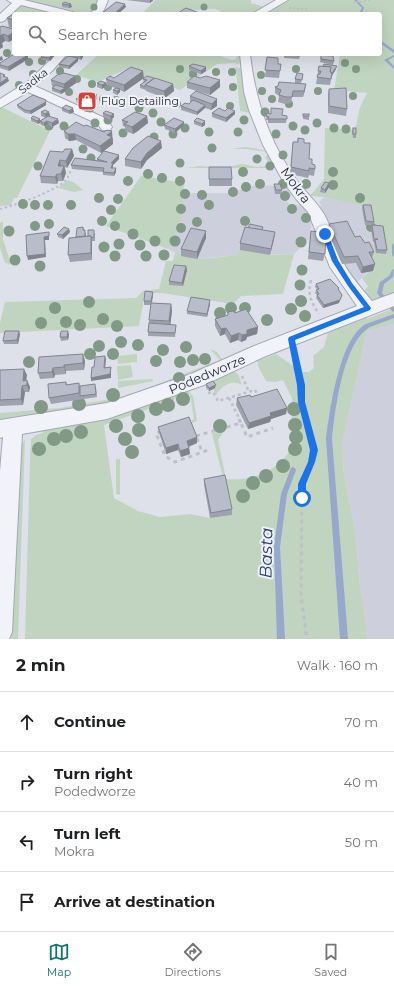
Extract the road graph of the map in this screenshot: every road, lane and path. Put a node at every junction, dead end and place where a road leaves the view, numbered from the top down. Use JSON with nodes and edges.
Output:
{"nodes":[{"id":1,"x":103,"y":0,"type":"edge"},
{"id":2,"x":283,"y":0,"type":"edge"},
{"id":3,"x":371,"y":0,"type":"edge"},
{"id":4,"x":16,"y":1,"type":"edge"},
{"id":5,"x":358,"y":1,"type":"edge"},
{"id":6,"x":365,"y":1,"type":"edge"},
{"id":7,"x":353,"y":4,"type":"dead end"},
{"id":8,"x":62,"y":12,"type":"edge"},
{"id":9,"x":96,"y":12,"type":"edge"},
{"id":10,"x":261,"y":12,"type":"edge"},
{"id":11,"x":0,"y":19,"type":"edge"},
{"id":12,"x":60,"y":56,"type":"edge"},
{"id":13,"x":245,"y":56,"type":"edge"},
{"id":14,"x":28,"y":87,"type":"junction"},
{"id":15,"x":0,"y":104,"type":"edge"},
{"id":16,"x":106,"y":127,"type":"dead end"},
{"id":17,"x":71,"y":170,"type":"edge"},
{"id":18,"x":0,"y":209,"type":"edge"},
{"id":19,"x":311,"y":280,"type":"dead end"},
{"id":20,"x":394,"y":299,"type":"edge"},
{"id":21,"x":371,"y":307,"type":"junction"},
{"id":22,"x":323,"y":319,"type":"dead end"},
{"id":23,"x":291,"y":339,"type":"junction"},
{"id":24,"x":240,"y":373,"type":"dead end"},
{"id":25,"x":249,"y":392,"type":"junction"},
{"id":26,"x":206,"y":393,"type":"dead end"},
{"id":27,"x":229,"y":398,"type":"junction"},
{"id":28,"x":259,"y":398,"type":"edge"},
{"id":29,"x":241,"y":423,"type":"junction"},
{"id":30,"x":273,"y":428,"type":"dead end"},
{"id":31,"x":7,"y":429,"type":"edge"},
{"id":32,"x":193,"y":429,"type":"edge"},
{"id":33,"x":163,"y":431,"type":"edge"},
{"id":34,"x":196,"y":436,"type":"junction"},
{"id":35,"x":211,"y":449,"type":"dead end"},
{"id":36,"x":202,"y":452,"type":"junction"},
{"id":37,"x":0,"y":632,"type":"edge"},
{"id":38,"x":307,"y":639,"type":"edge"}],
"edges":[{"from":1,"to":9,"type":"street"},
{"from":2,"to":10,"type":"street"},
{"from":3,"to":6,"type":"path"},
{"from":4,"to":8,"type":"street"},
{"from":4,"to":11,"type":"street"},
{"from":5,"to":6,"type":"path"},
{"from":5,"to":7,"type":"path"},
{"from":12,"to":14,"type":"street","name":"Sadka"},
{"from":13,"to":21,"type":"street","name":"Mokra"},
{"from":14,"to":15,"type":"street","name":"Sadka"},
{"from":14,"to":16,"type":"street"},
{"from":17,"to":18,"type":"path"},
{"from":19,"to":22,"type":"path"},
{"from":20,"to":21,"type":"street","name":"Podedworze"},
{"from":21,"to":23,"type":"street","name":"Podedworze"},
{"from":23,"to":31,"type":"street","name":"Podedworze"},
{"from":23,"to":38,"type":"path"},
{"from":24,"to":25,"type":"path"},
{"from":25,"to":27,"type":"path"},
{"from":25,"to":28,"type":"path"},
{"from":26,"to":27,"type":"path"},
{"from":27,"to":29,"type":"path"},
{"from":29,"to":30,"type":"path"},
{"from":29,"to":34,"type":"path"},
{"from":31,"to":37,"type":"street"},
{"from":32,"to":34,"type":"path"},
{"from":33,"to":36,"type":"path"},
{"from":34,"to":36,"type":"path"},
{"from":35,"to":36,"type":"path"}]}
